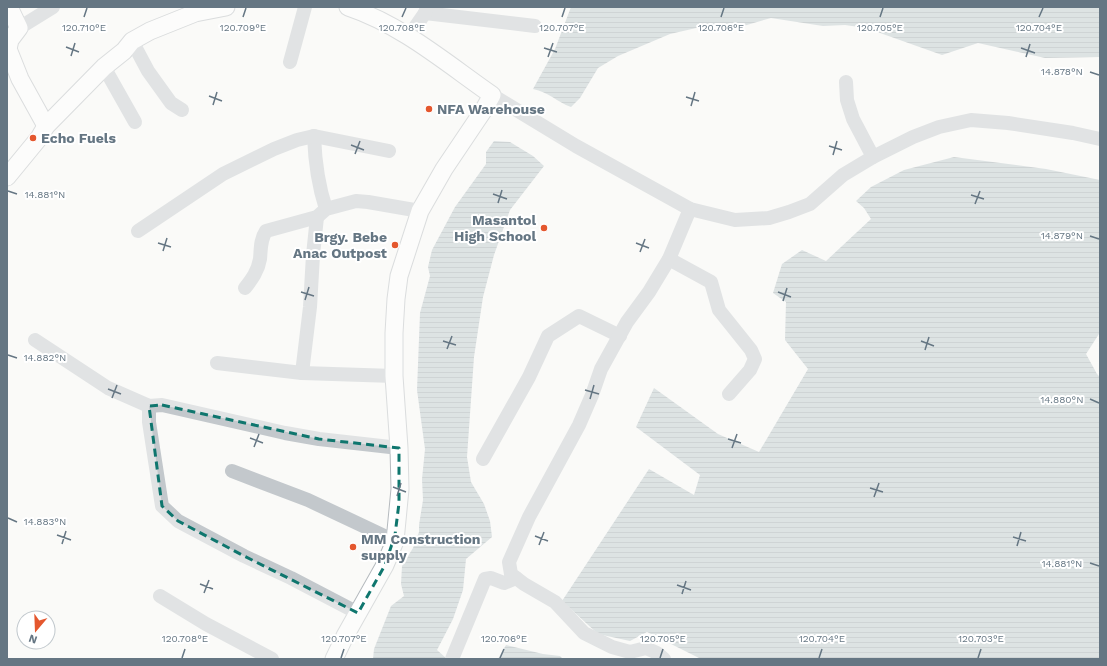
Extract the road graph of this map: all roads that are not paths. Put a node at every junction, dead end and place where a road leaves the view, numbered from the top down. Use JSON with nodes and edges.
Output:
{"nodes":[{"id":1,"x":9,"y":7,"type":"edge"},
{"id":2,"x":53,"y":7,"type":"edge"},
{"id":3,"x":226,"y":7,"type":"edge"},
{"id":4,"x":305,"y":7,"type":"edge"},
{"id":5,"x":348,"y":7,"type":"edge"},
{"id":6,"x":426,"y":10,"type":"edge"},
{"id":7,"x":535,"y":26,"type":"dead end"},
{"id":8,"x":19,"y":28,"type":"junction"},
{"id":9,"x":409,"y":36,"type":"junction"},
{"id":10,"x":132,"y":41,"type":"junction"},
{"id":11,"x":290,"y":62,"type":"dead end"},
{"id":12,"x":104,"y":67,"type":"junction"},
{"id":13,"x":846,"y":82,"type":"dead end"},
{"id":14,"x":499,"y":100,"type":"junction"},
{"id":15,"x":182,"y":110,"type":"dead end"},
{"id":16,"x":135,"y":122,"type":"dead end"},
{"id":17,"x":46,"y":126,"type":"junction"},
{"id":18,"x":314,"y":136,"type":"junction"},
{"id":19,"x":1100,"y":139,"type":"edge"},
{"id":20,"x":389,"y":151,"type":"dead end"},
{"id":21,"x":873,"y":157,"type":"junction"},
{"id":22,"x":7,"y":177,"type":"edge"},
{"id":23,"x":690,"y":209,"type":"junction"},
{"id":24,"x":420,"y":211,"type":"junction"},
{"id":25,"x":321,"y":213,"type":"junction"},
{"id":26,"x":138,"y":231,"type":"dead end"},
{"id":27,"x":669,"y":259,"type":"junction"},
{"id":28,"x":245,"y":288,"type":"dead end"},
{"id":29,"x":620,"y":336,"type":"junction"},
{"id":30,"x":36,"y":340,"type":"dead end"},
{"id":31,"x":217,"y":363,"type":"dead end"},
{"id":32,"x":302,"y":374,"type":"junction"},
{"id":33,"x":394,"y":376,"type":"junction"},
{"id":34,"x":729,"y":394,"type":"dead end"},
{"id":35,"x":149,"y":406,"type":"junction"},
{"id":36,"x":398,"y":448,"type":"junction"},
{"id":37,"x":483,"y":459,"type":"dead end"},
{"id":38,"x":232,"y":471,"type":"dead end"},
{"id":39,"x":395,"y":540,"type":"junction"},
{"id":40,"x":516,"y":578,"type":"junction"},
{"id":41,"x":160,"y":596,"type":"dead end"},
{"id":42,"x":358,"y":613,"type":"junction"},
{"id":43,"x":272,"y":659,"type":"edge"},
{"id":44,"x":334,"y":659,"type":"edge"},
{"id":45,"x":452,"y":659,"type":"edge"},
{"id":46,"x":664,"y":659,"type":"edge"}],
"edges":[{"from":1,"to":8,"type":"main road"},
{"from":2,"to":8,"type":"street"},
{"from":3,"to":10,"type":"main road"},
{"from":4,"to":11,"type":"street"},
{"from":5,"to":9,"type":"main road"},
{"from":6,"to":7,"type":"street"},
{"from":6,"to":9,"type":"street"},
{"from":8,"to":17,"type":"main road"},
{"from":9,"to":14,"type":"main road"},
{"from":10,"to":12,"type":"main road"},
{"from":10,"to":15,"type":"street"},
{"from":12,"to":16,"type":"street"},
{"from":12,"to":17,"type":"main road"},
{"from":13,"to":21,"type":"street"},
{"from":14,"to":23,"type":"street"},
{"from":14,"to":24,"type":"main road"},
{"from":17,"to":22,"type":"main road"},
{"from":18,"to":20,"type":"street"},
{"from":18,"to":25,"type":"street"},
{"from":18,"to":26,"type":"street"},
{"from":19,"to":21,"type":"street"},
{"from":21,"to":23,"type":"street"},
{"from":23,"to":27,"type":"street"},
{"from":24,"to":25,"type":"street"},
{"from":24,"to":33,"type":"main road"},
{"from":25,"to":28,"type":"street"},
{"from":25,"to":32,"type":"street"},
{"from":27,"to":29,"type":"street"},
{"from":27,"to":34,"type":"street"},
{"from":29,"to":37,"type":"street"},
{"from":29,"to":40,"type":"street"},
{"from":30,"to":35,"type":"street"},
{"from":31,"to":32,"type":"street"},
{"from":32,"to":33,"type":"street"},
{"from":33,"to":36,"type":"main road"},
{"from":35,"to":36,"type":"street"},
{"from":35,"to":42,"type":"street"},
{"from":36,"to":39,"type":"main road"},
{"from":38,"to":39,"type":"street"},
{"from":39,"to":42,"type":"main road"},
{"from":40,"to":45,"type":"street"},
{"from":40,"to":46,"type":"street"},
{"from":41,"to":43,"type":"street"},
{"from":42,"to":44,"type":"main road"}]}
